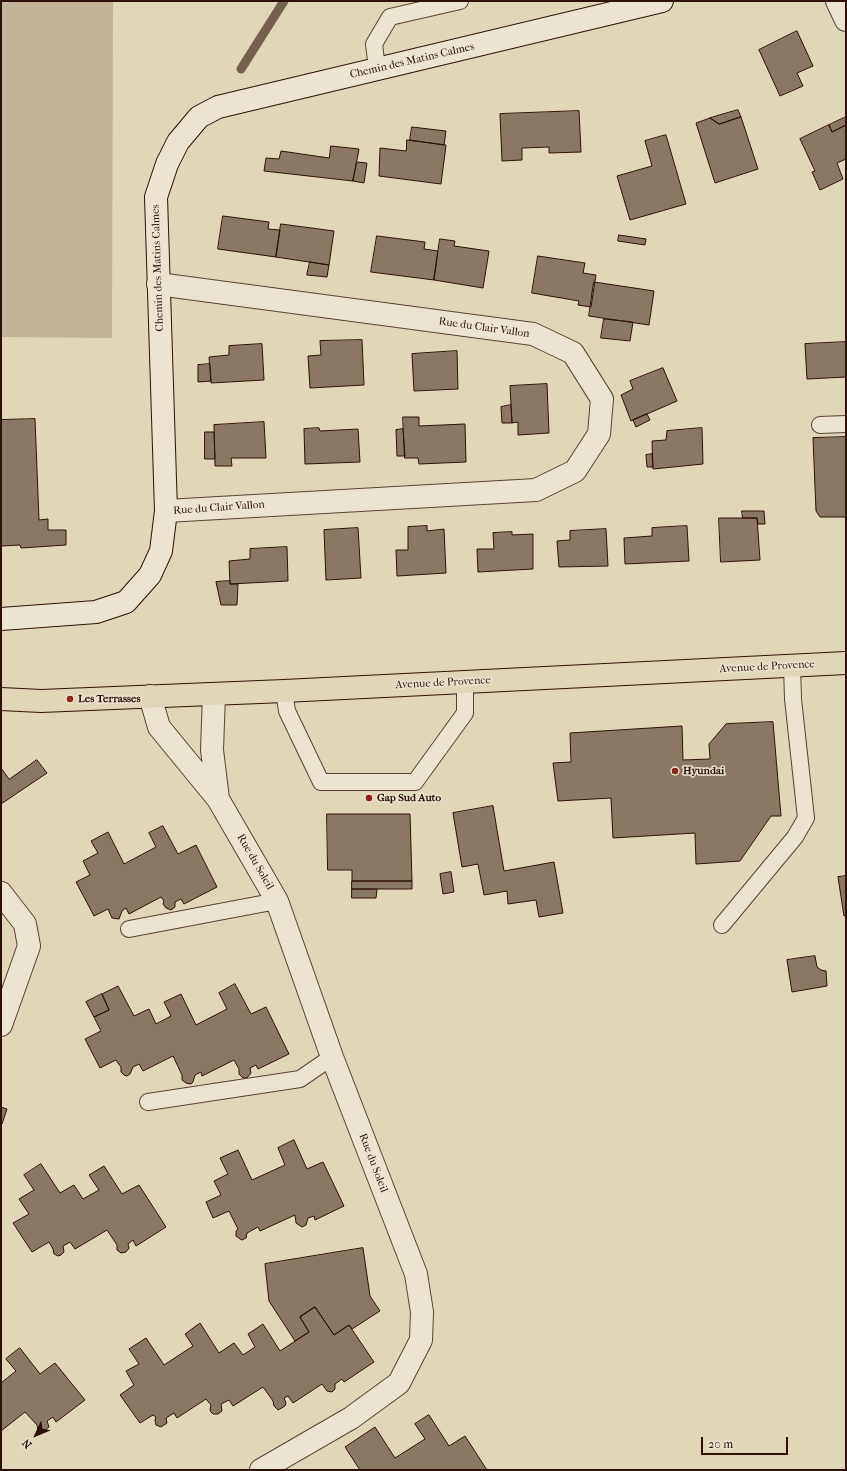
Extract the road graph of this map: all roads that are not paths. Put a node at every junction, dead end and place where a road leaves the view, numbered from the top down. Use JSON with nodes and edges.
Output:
{"nodes":[{"id":1,"x":460,"y":1,"type":"edge"},
{"id":2,"x":662,"y":1,"type":"edge"},
{"id":3,"x":837,"y":1,"type":"edge"},
{"id":4,"x":600,"y":8,"type":"edge"},
{"id":5,"x":846,"y":20,"type":"edge"},
{"id":6,"x":377,"y":69,"type":"junction"},
{"id":7,"x":158,"y":284,"type":"junction"},
{"id":8,"x":846,"y":424,"type":"edge"},
{"id":9,"x":820,"y":425,"type":"dead end"},
{"id":10,"x":166,"y":511,"type":"junction"},
{"id":11,"x":1,"y":619,"type":"edge"},
{"id":12,"x":846,"y":663,"type":"edge"},
{"id":13,"x":792,"y":666,"type":"junction"},
{"id":14,"x":464,"y":682,"type":"junction"},
{"id":15,"x":284,"y":691,"type":"junction"},
{"id":16,"x":214,"y":694,"type":"junction"},
{"id":17,"x":150,"y":696,"type":"junction"},
{"id":18,"x":1,"y":699,"type":"edge"},
{"id":19,"x":41,"y":701,"type":"junction"},
{"id":20,"x":1,"y":708,"type":"edge"},
{"id":21,"x":218,"y":798,"type":"junction"},
{"id":22,"x":1,"y":894,"type":"edge"},
{"id":23,"x":277,"y":901,"type":"junction"},
{"id":24,"x":722,"y":926,"type":"dead end"},
{"id":25,"x":129,"y":929,"type":"dead end"},
{"id":26,"x":1,"y":1025,"type":"edge"},
{"id":27,"x":332,"y":1057,"type":"junction"},
{"id":28,"x":148,"y":1102,"type":"dead end"},
{"id":29,"x":261,"y":1470,"type":"edge"}],
"edges":[{"from":1,"to":6,"type":"lane"},
{"from":2,"to":4,"type":"street","name":"Chemin des Matins Calmes"},
{"from":3,"to":5,"type":"street"},
{"from":4,"to":6,"type":"street","name":"Chemin des Matins Calmes"},
{"from":6,"to":7,"type":"street","name":"Chemin des Matins Calmes"},
{"from":7,"to":10,"type":"street","name":"Chemin des Matins Calmes"},
{"from":7,"to":10,"type":"street","name":"Rue du Clair Vallon"},
{"from":8,"to":9,"type":"lane"},
{"from":10,"to":11,"type":"street","name":"Chemin des Matins Calmes"},
{"from":12,"to":13,"type":"main road","name":"Avenue de Provence"},
{"from":13,"to":14,"type":"main road","name":"Avenue de Provence"},
{"from":13,"to":24,"type":"lane"},
{"from":14,"to":15,"type":"main road","name":"Avenue de Provence"},
{"from":14,"to":15,"type":"lane"},
{"from":15,"to":16,"type":"main road","name":"Avenue de Provence"},
{"from":16,"to":17,"type":"main road","name":"Avenue de Provence"},
{"from":16,"to":21,"type":"street","name":"Rue du Soleil"},
{"from":17,"to":19,"type":"main road","name":"Avenue de Provence"},
{"from":17,"to":21,"type":"street","name":"Rue du Soleil"},
{"from":18,"to":19,"type":"main road","name":"Avenue de Provence"},
{"from":19,"to":20,"type":"main road","name":"Avenue de Provence"},
{"from":21,"to":23,"type":"street","name":"Rue du Soleil"},
{"from":22,"to":26,"type":"street"},
{"from":23,"to":25,"type":"lane"},
{"from":23,"to":27,"type":"street","name":"Rue du Soleil"},
{"from":27,"to":28,"type":"lane"},
{"from":27,"to":29,"type":"street","name":"Rue du Soleil"}]}
